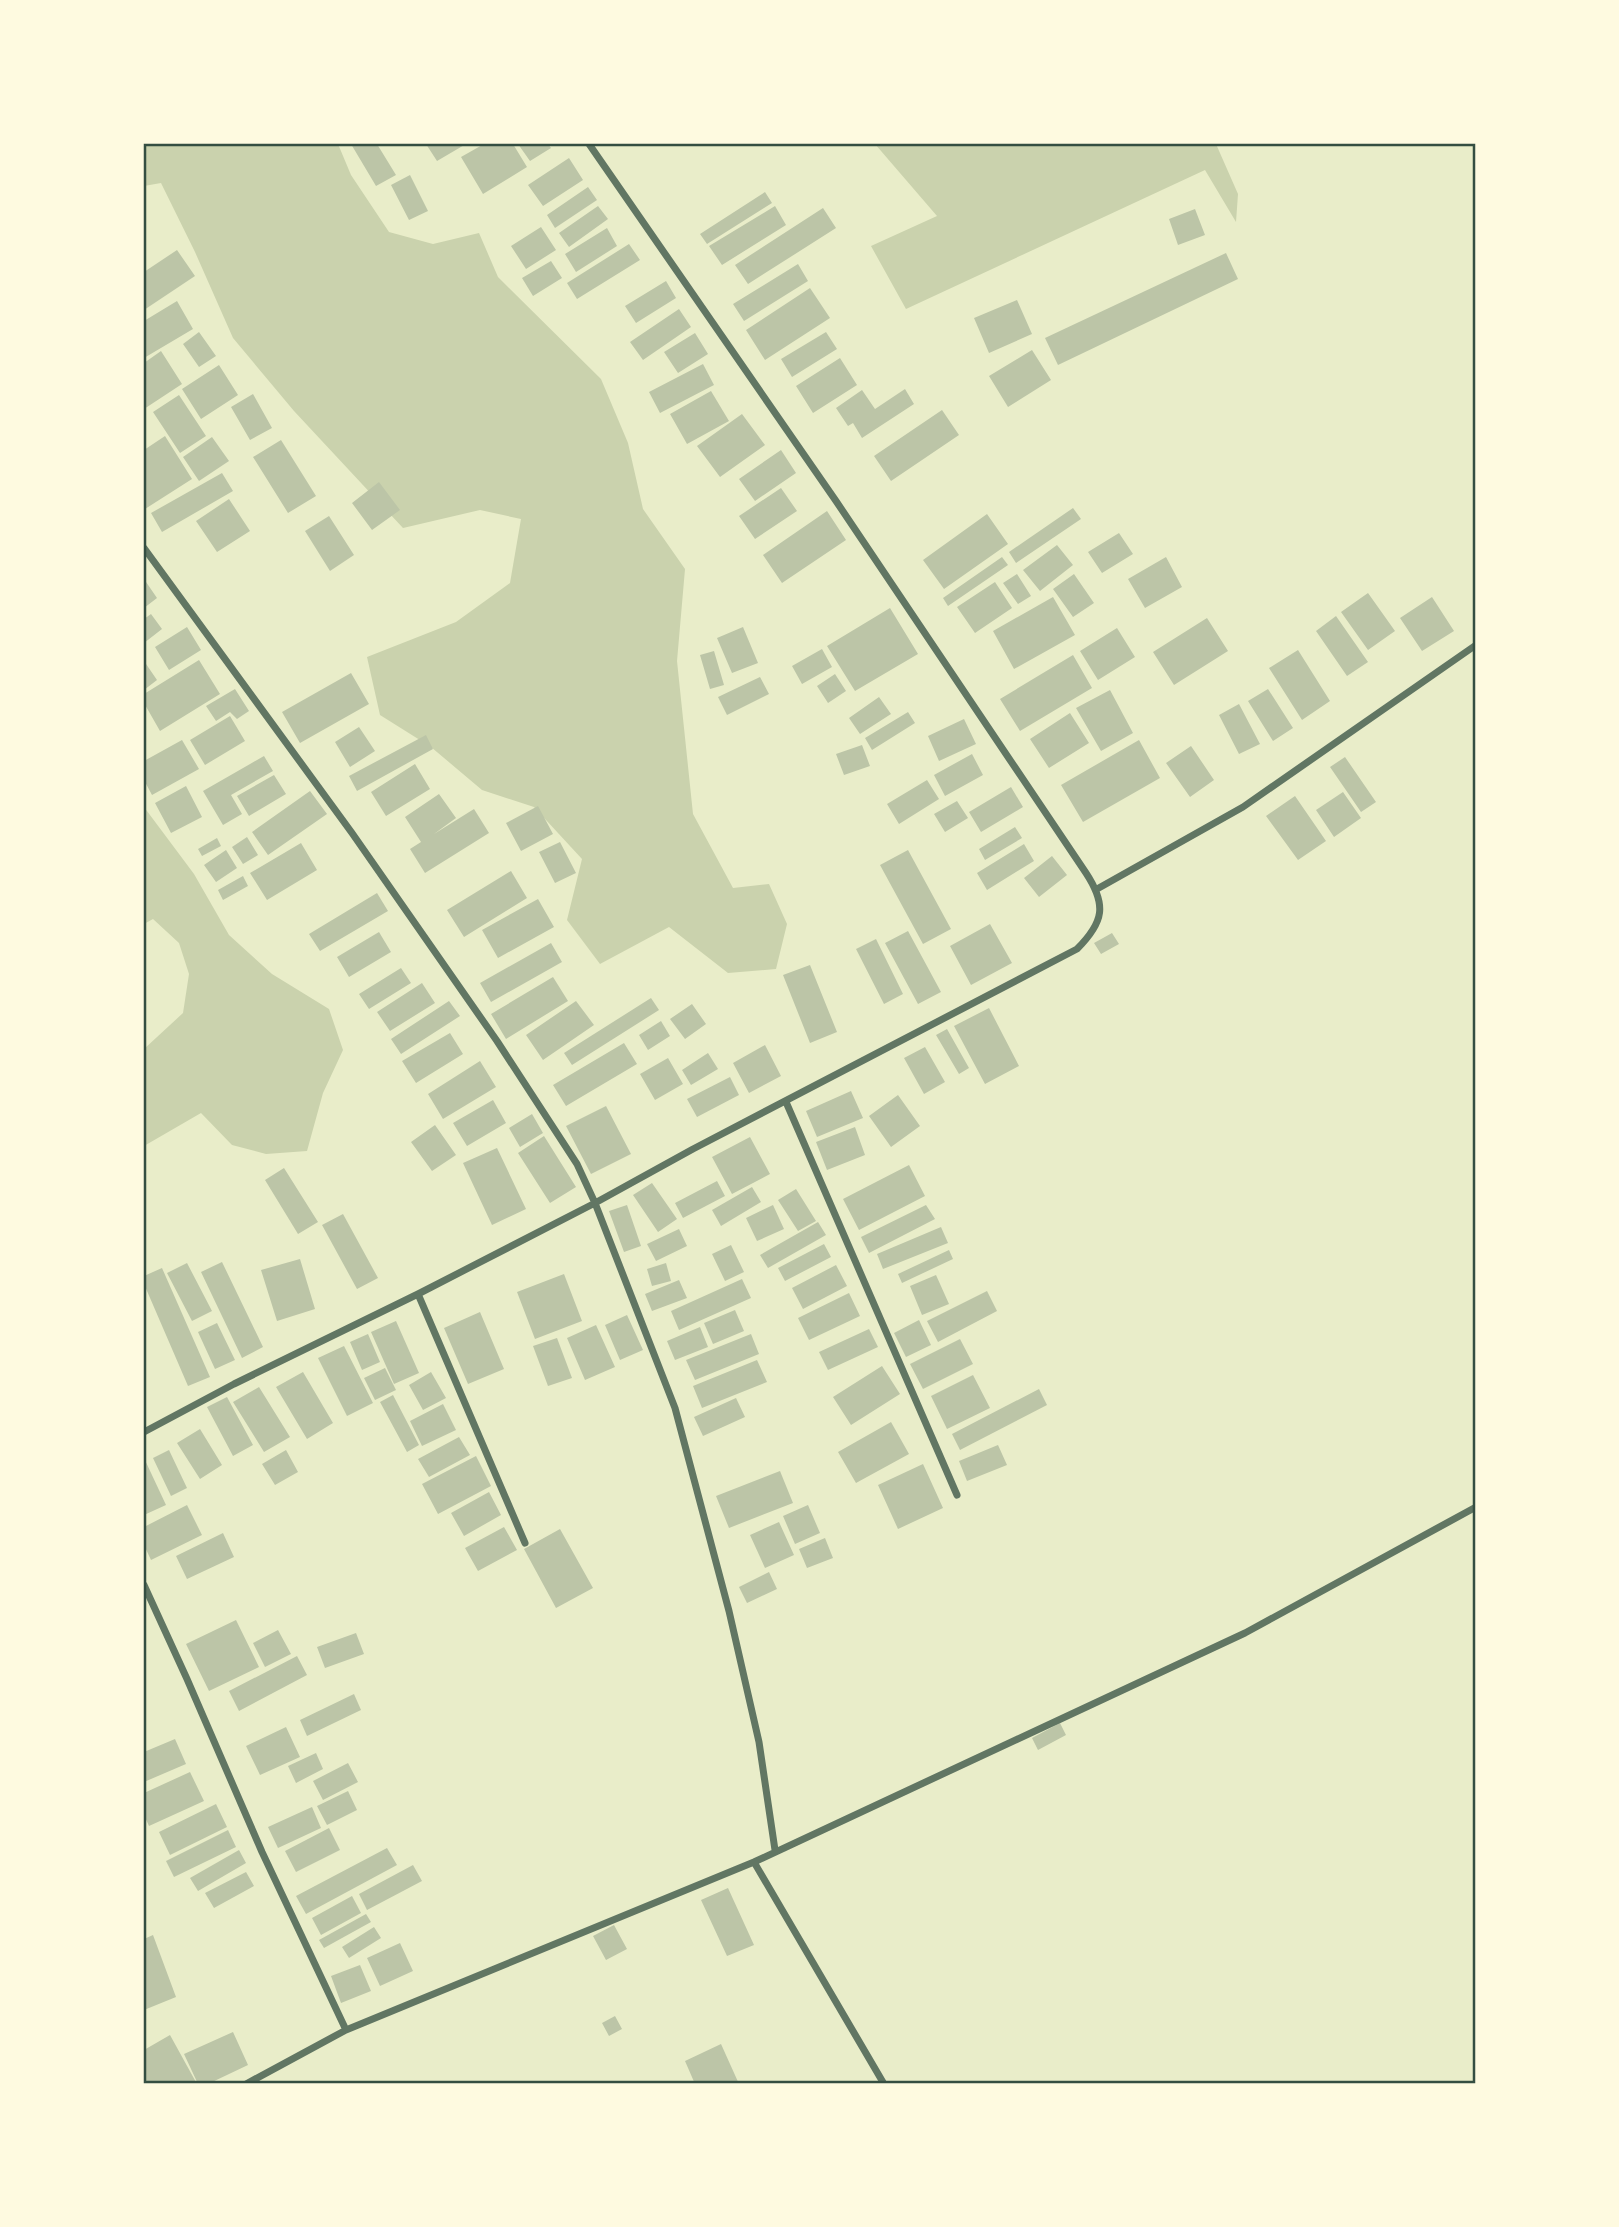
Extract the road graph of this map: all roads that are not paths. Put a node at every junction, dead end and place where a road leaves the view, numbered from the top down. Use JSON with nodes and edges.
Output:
{"nodes":[{"id":1,"x":589,"y":144,"type":"edge"},
{"id":2,"x":144,"y":548,"type":"edge"},
{"id":3,"x":1475,"y":645,"type":"edge"},
{"id":4,"x":1097,"y":889,"type":"junction"},
{"id":5,"x":786,"y":1102,"type":"junction"},
{"id":6,"x":595,"y":1203,"type":"junction"},
{"id":7,"x":418,"y":1294,"type":"junction"},
{"id":8,"x":144,"y":1432,"type":"edge"},
{"id":9,"x":957,"y":1495,"type":"dead end"},
{"id":10,"x":1475,"y":1507,"type":"edge"},
{"id":11,"x":525,"y":1543,"type":"dead end"},
{"id":12,"x":144,"y":1585,"type":"edge"},
{"id":13,"x":775,"y":1850,"type":"junction"},
{"id":14,"x":754,"y":1862,"type":"junction"},
{"id":15,"x":346,"y":2030,"type":"junction"},
{"id":16,"x":268,"y":2074,"type":"junction"},
{"id":17,"x":246,"y":2084,"type":"edge"},
{"id":18,"x":273,"y":2084,"type":"edge"},
{"id":19,"x":884,"y":2084,"type":"edge"}],
"edges":[{"from":1,"to":4,"type":"street"},
{"from":2,"to":6,"type":"street"},
{"from":3,"to":4,"type":"street"},
{"from":4,"to":5,"type":"street"},
{"from":5,"to":6,"type":"street"},
{"from":5,"to":9,"type":"street"},
{"from":6,"to":7,"type":"street"},
{"from":6,"to":13,"type":"street"},
{"from":7,"to":8,"type":"street"},
{"from":7,"to":11,"type":"street"},
{"from":10,"to":13,"type":"street"},
{"from":12,"to":15,"type":"street"},
{"from":13,"to":14,"type":"street"},
{"from":14,"to":15,"type":"street"},
{"from":14,"to":19,"type":"street"},
{"from":15,"to":16,"type":"street"},
{"from":16,"to":17,"type":"street"},
{"from":16,"to":18,"type":"street"}]}
